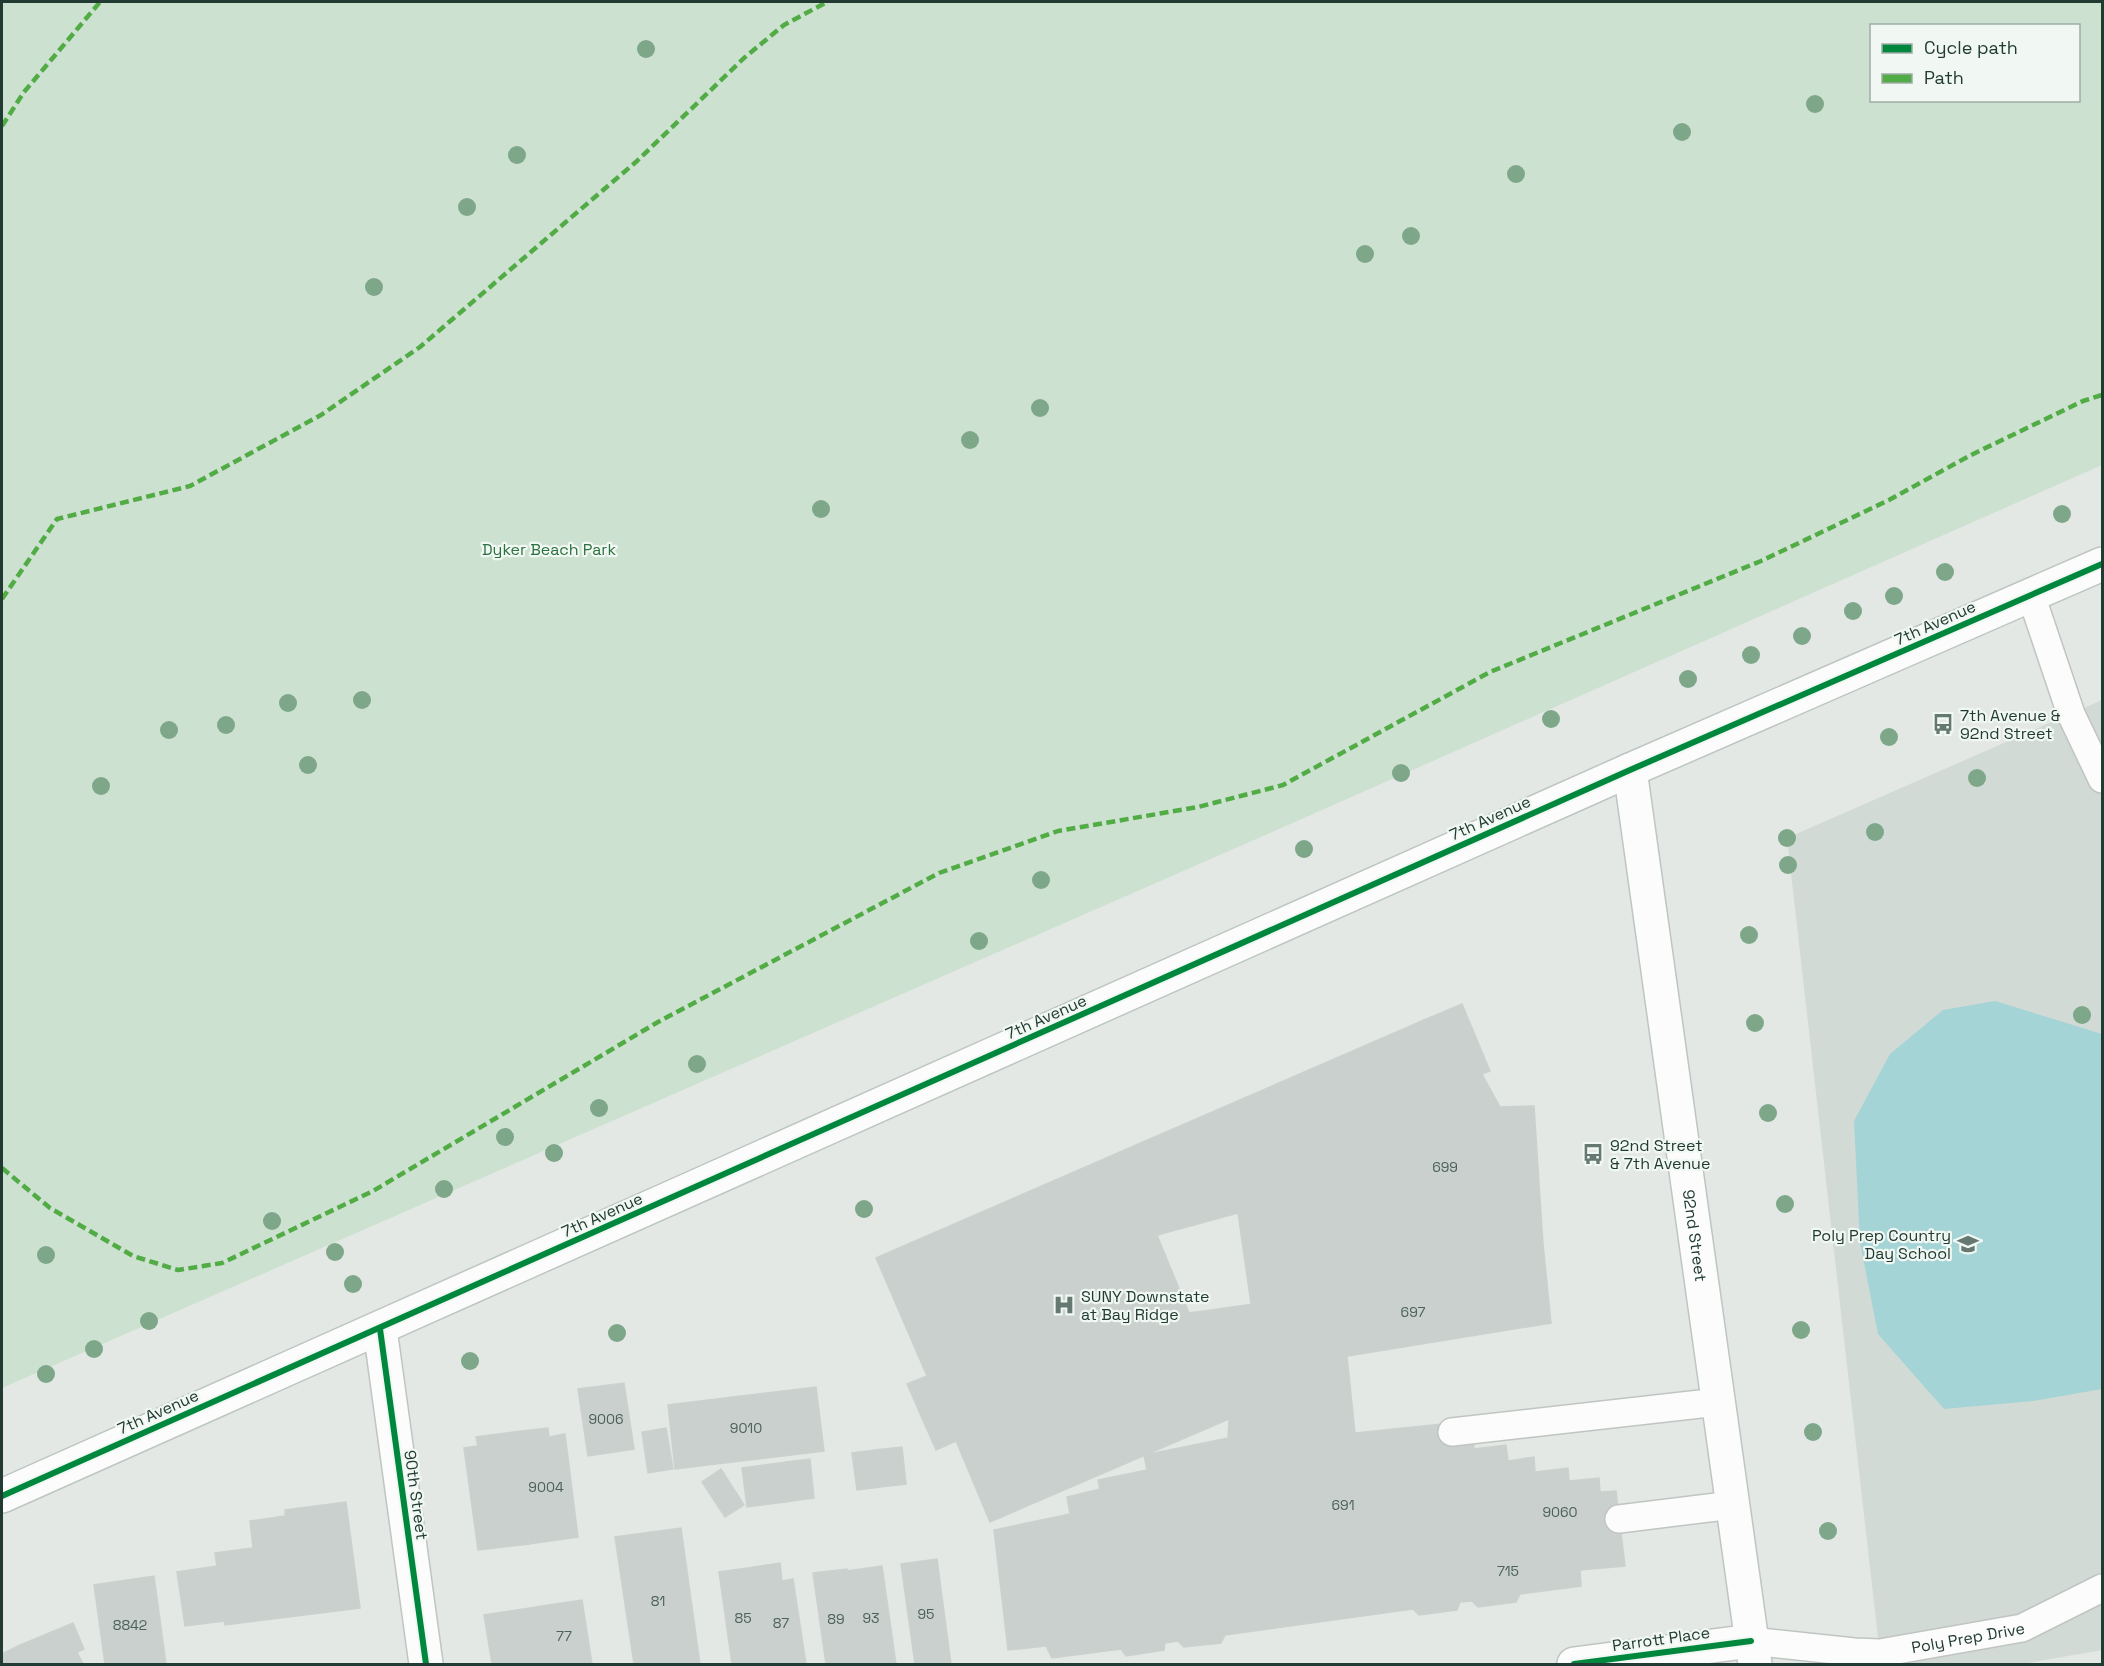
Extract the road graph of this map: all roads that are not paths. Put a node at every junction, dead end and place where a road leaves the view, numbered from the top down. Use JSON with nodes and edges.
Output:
{"nodes":[{"id":1,"x":2103,"y":564,"type":"edge"},
{"id":2,"x":2031,"y":595,"type":"junction"},
{"id":3,"x":1630,"y":770,"type":"junction"},
{"id":4,"x":2103,"y":779,"type":"edge"},
{"id":5,"x":380,"y":1329,"type":"junction"},
{"id":6,"x":1718,"y":1402,"type":"junction"},
{"id":7,"x":1452,"y":1432,"type":"dead end"},
{"id":8,"x":2,"y":1496,"type":"edge"},
{"id":9,"x":1733,"y":1505,"type":"junction"},
{"id":10,"x":1619,"y":1519,"type":"dead end"},
{"id":11,"x":2103,"y":1588,"type":"edge"},
{"id":12,"x":1753,"y":1653,"type":"edge"},
{"id":13,"x":426,"y":1665,"type":"edge"},
{"id":14,"x":1574,"y":1665,"type":"edge"}],
"edges":[{"from":1,"to":2,"type":"main road","name":"7th Avenue"},
{"from":2,"to":3,"type":"main road","name":"7th Avenue"},
{"from":2,"to":4,"type":"lane"},
{"from":3,"to":5,"type":"main road","name":"7th Avenue"},
{"from":3,"to":6,"type":"main road","name":"92nd Street"},
{"from":5,"to":8,"type":"main road","name":"7th Avenue"},
{"from":5,"to":13,"type":"main road","name":"90th Street"},
{"from":6,"to":7,"type":"lane"},
{"from":6,"to":9,"type":"main road","name":"92nd Street"},
{"from":9,"to":10,"type":"lane"},
{"from":9,"to":12,"type":"main road","name":"92nd Street"},
{"from":11,"to":12,"type":"lane","name":"Poly Prep Drive"},
{"from":12,"to":14,"type":"main road","name":"Parrott Place"}]}
